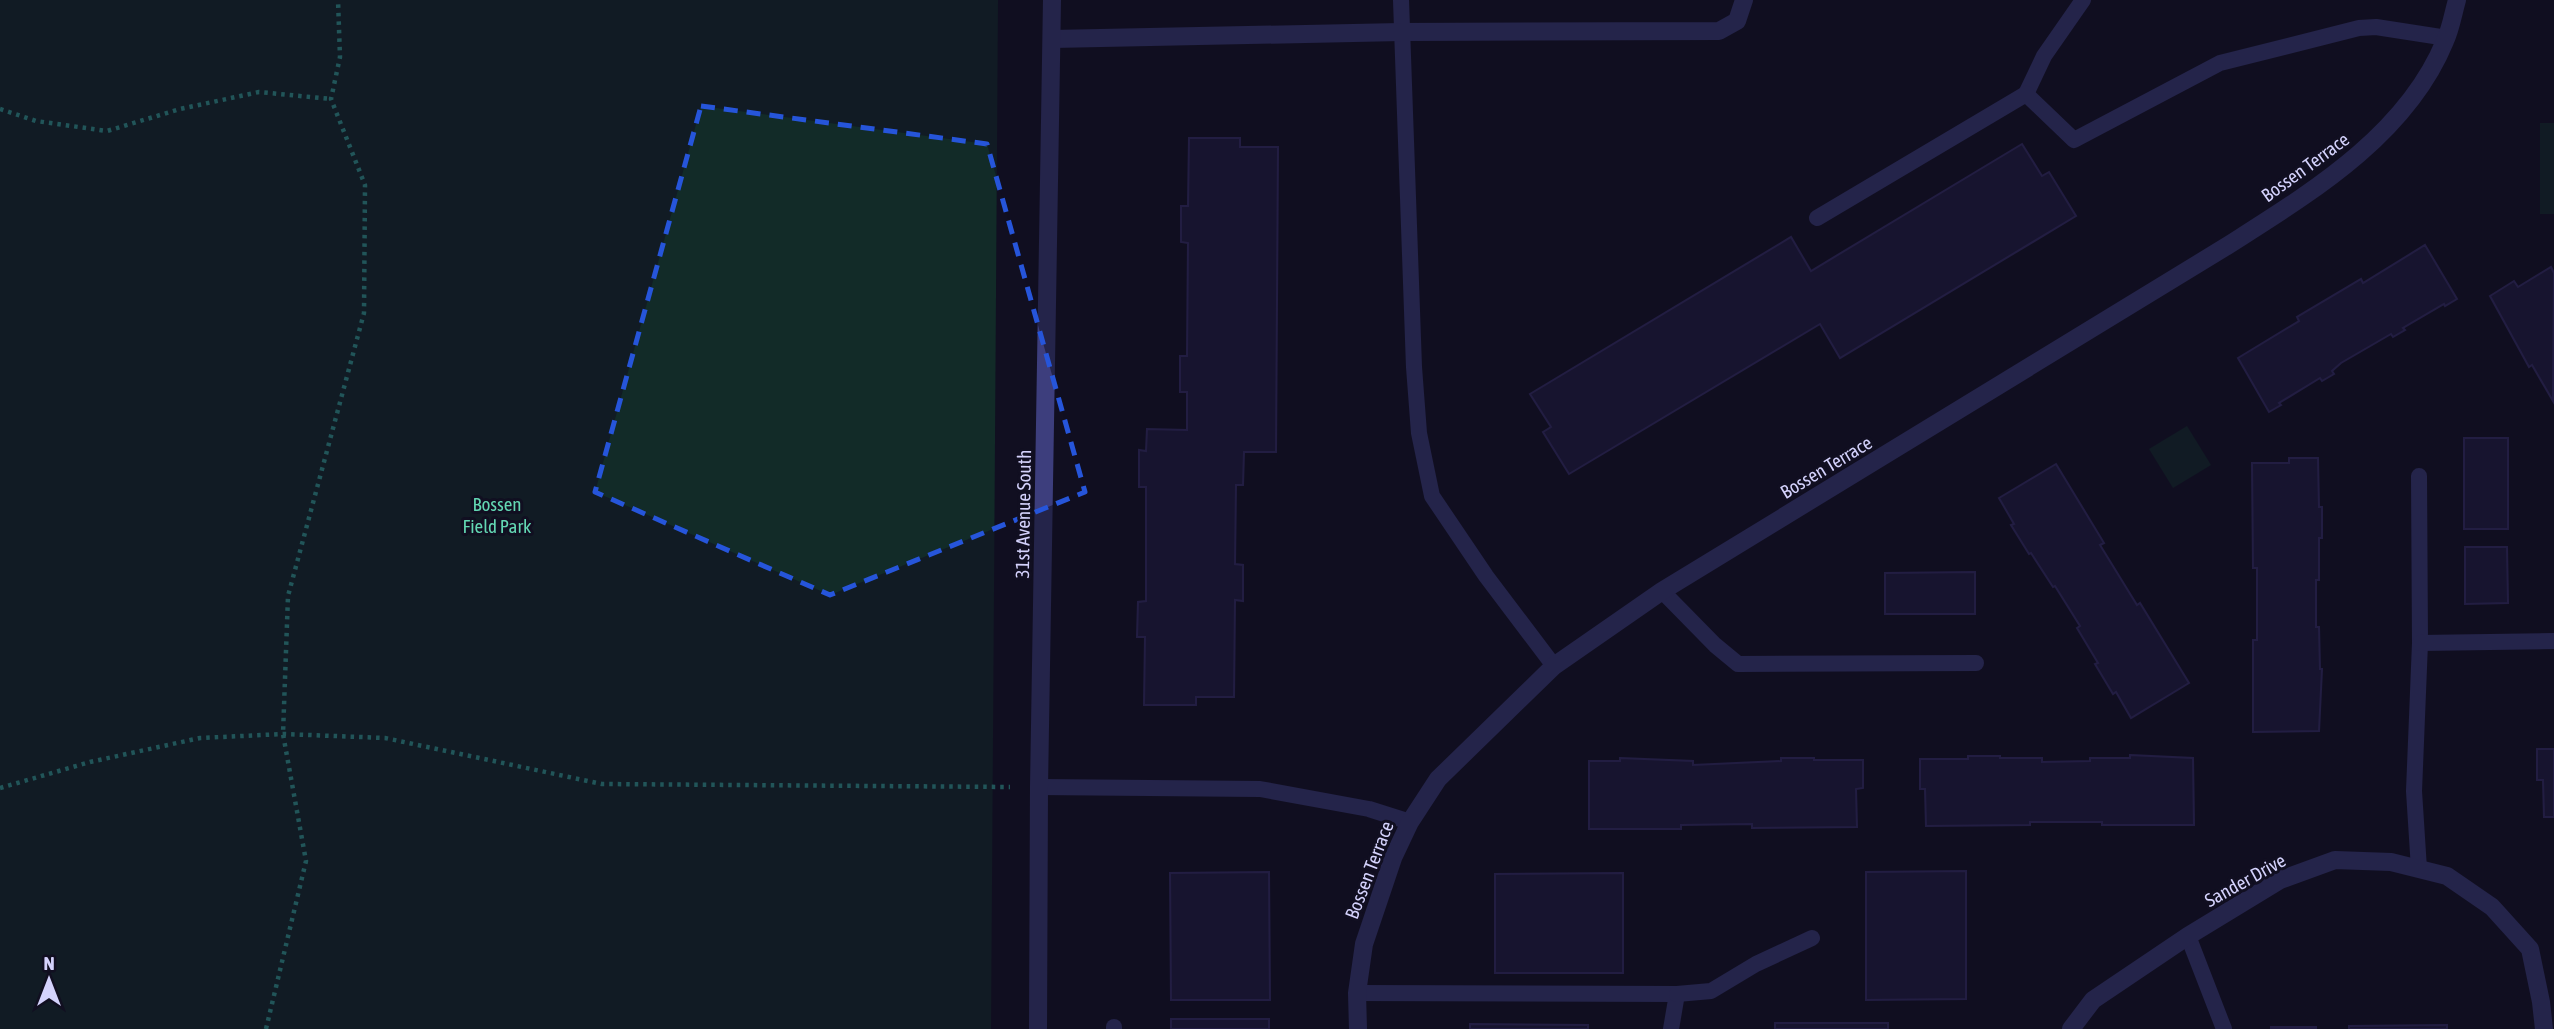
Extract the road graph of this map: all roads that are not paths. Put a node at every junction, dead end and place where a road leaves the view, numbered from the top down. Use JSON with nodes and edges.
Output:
{"nodes":[{"id":1,"x":1052,"y":0,"type":"edge"},
{"id":2,"x":1401,"y":0,"type":"edge"},
{"id":3,"x":1744,"y":0,"type":"edge"},
{"id":4,"x":2082,"y":0,"type":"edge"},
{"id":5,"x":2456,"y":0,"type":"edge"},
{"id":6,"x":1401,"y":32,"type":"junction"},
{"id":7,"x":1052,"y":38,"type":"junction"},
{"id":8,"x":2447,"y":38,"type":"junction"},
{"id":9,"x":2026,"y":94,"type":"junction"},
{"id":10,"x":1817,"y":218,"type":"dead end"},
{"id":11,"x":2419,"y":476,"type":"dead end"},
{"id":12,"x":1662,"y":592,"type":"junction"},
{"id":13,"x":2554,"y":641,"type":"edge"},
{"id":14,"x":2420,"y":642,"type":"junction"},
{"id":15,"x":1976,"y":663,"type":"dead end"},
{"id":16,"x":1555,"y":666,"type":"junction"},
{"id":17,"x":1038,"y":787,"type":"junction"},
{"id":18,"x":1410,"y":822,"type":"junction"},
{"id":19,"x":2419,"y":869,"type":"junction"},
{"id":20,"x":2188,"y":936,"type":"junction"},
{"id":21,"x":1812,"y":938,"type":"dead end"},
{"id":22,"x":1357,"y":993,"type":"junction"},
{"id":23,"x":1676,"y":994,"type":"junction"},
{"id":24,"x":2548,"y":1002,"type":"edge"},
{"id":25,"x":1038,"y":1029,"type":"edge"},
{"id":26,"x":1358,"y":1029,"type":"edge"},
{"id":27,"x":1671,"y":1029,"type":"edge"},
{"id":28,"x":2071,"y":1029,"type":"edge"},
{"id":29,"x":2224,"y":1029,"type":"edge"},
{"id":30,"x":2544,"y":1029,"type":"edge"}],
"edges":[{"from":1,"to":7,"type":"street","name":"31st Avenue South"},
{"from":2,"to":6,"type":"lane"},
{"from":3,"to":6,"type":"street"},
{"from":4,"to":9,"type":"lane"},
{"from":5,"to":8,"type":"street","name":"Bossen Terrace"},
{"from":6,"to":7,"type":"street"},
{"from":6,"to":16,"type":"lane"},
{"from":7,"to":17,"type":"street","name":"31st Avenue South"},
{"from":8,"to":9,"type":"lane"},
{"from":8,"to":12,"type":"street","name":"Bossen Terrace"},
{"from":9,"to":10,"type":"lane"},
{"from":11,"to":14,"type":"lane"},
{"from":12,"to":15,"type":"lane"},
{"from":12,"to":16,"type":"street","name":"Bossen Terrace"},
{"from":13,"to":14,"type":"lane"},
{"from":14,"to":19,"type":"lane"},
{"from":16,"to":18,"type":"street","name":"Bossen Terrace"},
{"from":17,"to":18,"type":"lane"},
{"from":17,"to":25,"type":"street","name":"31st Avenue South"},
{"from":18,"to":22,"type":"street","name":"Bossen Terrace"},
{"from":19,"to":20,"type":"street","name":"Sander Drive"},
{"from":19,"to":24,"type":"street","name":"Sander Drive"},
{"from":20,"to":28,"type":"street","name":"Sander Drive"},
{"from":20,"to":29,"type":"lane"},
{"from":21,"to":23,"type":"lane"},
{"from":22,"to":23,"type":"lane"},
{"from":22,"to":26,"type":"street","name":"Bossen Terrace"},
{"from":23,"to":27,"type":"lane"},
{"from":24,"to":30,"type":"street","name":"Sander Drive"}]}
